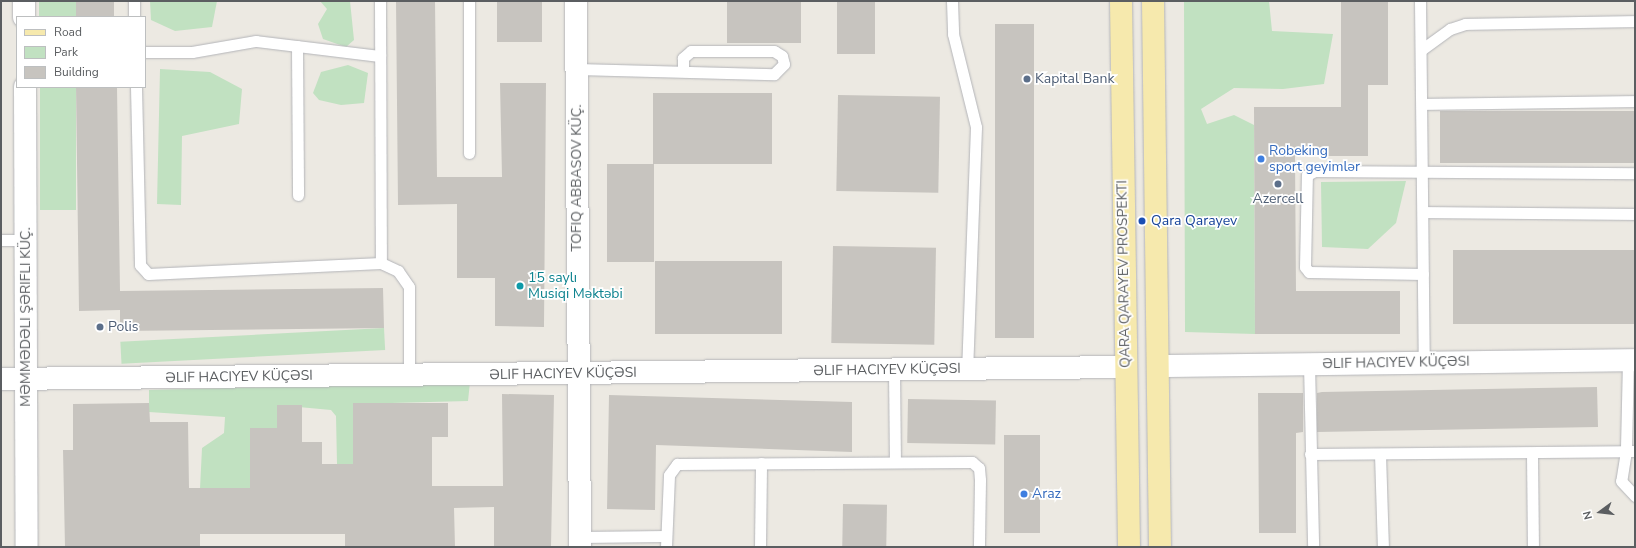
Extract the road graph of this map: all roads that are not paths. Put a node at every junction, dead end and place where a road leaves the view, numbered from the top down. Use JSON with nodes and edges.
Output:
{"nodes":[{"id":1,"x":24,"y":1,"type":"edge"},
{"id":2,"x":134,"y":1,"type":"edge"},
{"id":3,"x":380,"y":1,"type":"edge"},
{"id":4,"x":469,"y":1,"type":"edge"},
{"id":5,"x":576,"y":1,"type":"edge"},
{"id":6,"x":952,"y":1,"type":"edge"},
{"id":7,"x":1121,"y":1,"type":"edge"},
{"id":8,"x":1153,"y":1,"type":"edge"},
{"id":9,"x":1420,"y":1,"type":"edge"},
{"id":10,"x":24,"y":16,"type":"edge"},
{"id":11,"x":134,"y":16,"type":"edge"},
{"id":12,"x":1635,"y":21,"type":"edge"},
{"id":13,"x":297,"y":46,"type":"junction"},
{"id":14,"x":1422,"y":50,"type":"junction"},
{"id":15,"x":146,"y":52,"type":"edge"},
{"id":16,"x":380,"y":56,"type":"junction"},
{"id":17,"x":576,"y":69,"type":"junction"},
{"id":18,"x":683,"y":72,"type":"junction"},
{"id":19,"x":25,"y":88,"type":"edge"},
{"id":20,"x":136,"y":88,"type":"edge"},
{"id":21,"x":1635,"y":101,"type":"edge"},
{"id":22,"x":1422,"y":104,"type":"junction"},
{"id":23,"x":469,"y":153,"type":"dead end"},
{"id":24,"x":1422,"y":171,"type":"junction"},
{"id":25,"x":1635,"y":173,"type":"edge"},
{"id":26,"x":298,"y":195,"type":"dead end"},
{"id":27,"x":1422,"y":212,"type":"junction"},
{"id":28,"x":1635,"y":214,"type":"edge"},
{"id":29,"x":1,"y":240,"type":"edge"},
{"id":30,"x":26,"y":240,"type":"junction"},
{"id":31,"x":381,"y":263,"type":"junction"},
{"id":32,"x":1423,"y":274,"type":"junction"},
{"id":33,"x":1632,"y":360,"type":"edge"},
{"id":34,"x":1424,"y":363,"type":"junction"},
{"id":35,"x":1309,"y":364,"type":"junction"},
{"id":36,"x":1158,"y":366,"type":"junction"},
{"id":37,"x":1125,"y":367,"type":"junction"},
{"id":38,"x":967,"y":369,"type":"junction"},
{"id":39,"x":894,"y":370,"type":"junction"},
{"id":40,"x":579,"y":374,"type":"junction"},
{"id":41,"x":409,"y":375,"type":"junction"},
{"id":42,"x":1,"y":379,"type":"edge"},
{"id":43,"x":26,"y":379,"type":"junction"},
{"id":44,"x":1630,"y":451,"type":"edge"},
{"id":45,"x":1310,"y":454,"type":"junction"},
{"id":46,"x":1380,"y":454,"type":"junction"},
{"id":47,"x":1532,"y":454,"type":"junction"},
{"id":48,"x":895,"y":462,"type":"junction"},
{"id":49,"x":761,"y":463,"type":"junction"},
{"id":50,"x":1635,"y":496,"type":"edge"},
{"id":51,"x":666,"y":541,"type":"edge"},
{"id":52,"x":580,"y":542,"type":"edge"},
{"id":53,"x":27,"y":547,"type":"edge"},
{"id":54,"x":760,"y":547,"type":"edge"},
{"id":55,"x":979,"y":547,"type":"edge"},
{"id":56,"x":1129,"y":547,"type":"edge"},
{"id":57,"x":1160,"y":547,"type":"edge"},
{"id":58,"x":1313,"y":547,"type":"edge"},
{"id":59,"x":1383,"y":547,"type":"edge"},
{"id":60,"x":1533,"y":547,"type":"edge"}],
"edges":[{"from":1,"to":10,"type":"street"},
{"from":2,"to":11,"type":"lane"},
{"from":3,"to":16,"type":"lane"},
{"from":4,"to":23,"type":"lane"},
{"from":5,"to":17,"type":"street","name":"TOFIQ ABBASOV KÜÇ."},
{"from":6,"to":38,"type":"lane"},
{"from":7,"to":37,"type":"main road","name":"QARA QARAYEV PROSPEKTI"},
{"from":8,"to":36,"type":"main road"},
{"from":9,"to":14,"type":"lane"},
{"from":12,"to":14,"type":"lane"},
{"from":13,"to":15,"type":"lane"},
{"from":13,"to":16,"type":"lane"},
{"from":13,"to":26,"type":"lane"},
{"from":14,"to":22,"type":"lane"},
{"from":16,"to":31,"type":"lane"},
{"from":17,"to":18,"type":"lane"},
{"from":17,"to":40,"type":"street","name":"TOFIQ ABBASOV KÜÇ."},
{"from":18,"to":18,"type":"lane"},
{"from":19,"to":30,"type":"street","name":"MƏMMƏDƏLI ŞƏRIFLI KÜÇ."},
{"from":20,"to":31,"type":"lane"},
{"from":21,"to":22,"type":"lane"},
{"from":22,"to":24,"type":"lane"},
{"from":24,"to":25,"type":"lane"},
{"from":24,"to":27,"type":"lane"},
{"from":24,"to":32,"type":"lane"},
{"from":27,"to":28,"type":"lane"},
{"from":27,"to":32,"type":"lane"},
{"from":29,"to":30,"type":"lane"},
{"from":30,"to":43,"type":"street","name":"MƏMMƏDƏLI ŞƏRIFLI KÜÇ."},
{"from":31,"to":41,"type":"lane"},
{"from":32,"to":34,"type":"lane"},
{"from":33,"to":34,"type":"street"},
{"from":33,"to":44,"type":"lane"},
{"from":34,"to":35,"type":"street"},
{"from":35,"to":36,"type":"street"},
{"from":35,"to":45,"type":"lane"},
{"from":36,"to":57,"type":"main road"},
{"from":37,"to":38,"type":"street"},
{"from":37,"to":56,"type":"main road","name":"QARA QARAYEV PROSPEKTI"},
{"from":38,"to":39,"type":"street"},
{"from":39,"to":40,"type":"street"},
{"from":39,"to":48,"type":"lane"},
{"from":40,"to":41,"type":"street"},
{"from":40,"to":52,"type":"street","name":"TOFIQ ABBASOV KÜÇ."},
{"from":41,"to":43,"type":"street"},
{"from":42,"to":43,"type":"street"},
{"from":43,"to":53,"type":"street","name":"MƏMMƏDƏLI ŞƏRIFLI KÜÇ."},
{"from":44,"to":47,"type":"lane"},
{"from":44,"to":50,"type":"lane"},
{"from":45,"to":46,"type":"lane"},
{"from":45,"to":58,"type":"lane"},
{"from":46,"to":47,"type":"lane"},
{"from":46,"to":59,"type":"lane"},
{"from":47,"to":60,"type":"lane"},
{"from":48,"to":49,"type":"lane"},
{"from":48,"to":55,"type":"lane"},
{"from":49,"to":51,"type":"lane"},
{"from":49,"to":54,"type":"lane"},
{"from":51,"to":52,"type":"lane"}]}
